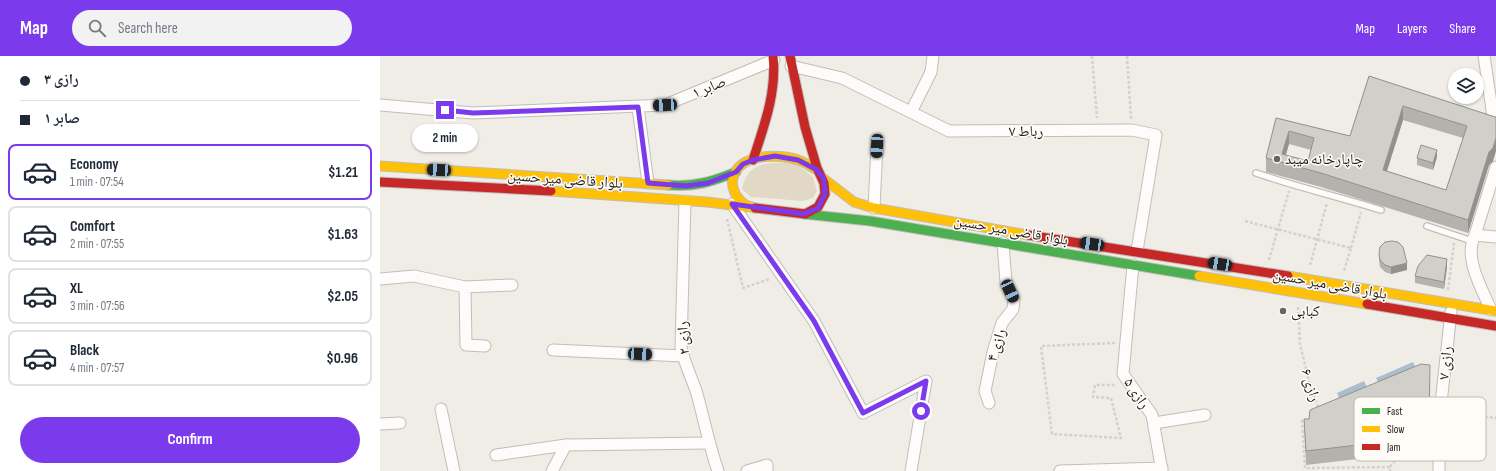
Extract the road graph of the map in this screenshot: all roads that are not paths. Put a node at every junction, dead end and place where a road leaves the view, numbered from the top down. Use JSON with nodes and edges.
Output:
{"nodes":[{"id":1,"x":933,"y":56,"type":"edge"},
{"id":2,"x":1484,"y":56,"type":"edge"},
{"id":3,"x":773,"y":58,"type":"edge"},
{"id":4,"x":790,"y":61,"type":"edge"},
{"id":5,"x":380,"y":105,"type":"edge"},
{"id":6,"x":638,"y":107,"type":"junction"},
{"id":7,"x":911,"y":112,"type":"junction"},
{"id":8,"x":1479,"y":118,"type":"edge"},
{"id":9,"x":1495,"y":123,"type":"edge"},
{"id":10,"x":877,"y":146,"type":"dead end"},
{"id":11,"x":753,"y":160,"type":"junction"},
{"id":12,"x":380,"y":166,"type":"edge"},
{"id":13,"x":1496,"y":167,"type":"edge"},
{"id":14,"x":817,"y":170,"type":"junction"},
{"id":15,"x":736,"y":172,"type":"junction"},
{"id":16,"x":1256,"y":173,"type":"dead end"},
{"id":17,"x":824,"y":179,"type":"junction"},
{"id":18,"x":380,"y":182,"type":"edge"},
{"id":19,"x":648,"y":183,"type":"junction"},
{"id":20,"x":684,"y":201,"type":"junction"},
{"id":21,"x":728,"y":204,"type":"junction"},
{"id":22,"x":747,"y":207,"type":"junction"},
{"id":23,"x":874,"y":208,"type":"junction"},
{"id":24,"x":1381,"y":210,"type":"dead end"},
{"id":25,"x":804,"y":214,"type":"junction"},
{"id":26,"x":1427,"y":226,"type":"dead end"},
{"id":27,"x":1496,"y":237,"type":"edge"},
{"id":28,"x":1474,"y":238,"type":"junction"},
{"id":29,"x":1003,"y":243,"type":"junction"},
{"id":30,"x":1137,"y":251,"type":"junction"},
{"id":31,"x":1133,"y":265,"type":"junction"},
{"id":32,"x":380,"y":279,"type":"edge"},
{"id":33,"x":512,"y":285,"type":"dead end"},
{"id":34,"x":465,"y":288,"type":"junction"},
{"id":35,"x":1452,"y":304,"type":"junction"},
{"id":36,"x":1494,"y":310,"type":"edge"},
{"id":37,"x":1450,"y":318,"type":"junction"},
{"id":38,"x":1496,"y":326,"type":"edge"},
{"id":39,"x":485,"y":346,"type":"dead end"},
{"id":40,"x":553,"y":350,"type":"dead end"},
{"id":41,"x":683,"y":356,"type":"junction"},
{"id":42,"x":1442,"y":397,"type":"edge"},
{"id":43,"x":989,"y":403,"type":"dead end"},
{"id":44,"x":442,"y":409,"type":"dead end"},
{"id":45,"x":1205,"y":415,"type":"dead end"},
{"id":46,"x":400,"y":423,"type":"dead end"},
{"id":47,"x":1154,"y":423,"type":"junction"},
{"id":48,"x":380,"y":424,"type":"edge"},
{"id":49,"x":708,"y":443,"type":"junction"},
{"id":50,"x":566,"y":445,"type":"junction"},
{"id":51,"x":496,"y":455,"type":"dead end"},
{"id":52,"x":767,"y":468,"type":"edge"},
{"id":53,"x":1162,"y":469,"type":"edge"},
{"id":54,"x":454,"y":471,"type":"edge"},
{"id":55,"x":552,"y":471,"type":"edge"},
{"id":56,"x":718,"y":471,"type":"edge"},
{"id":57,"x":747,"y":471,"type":"edge"},
{"id":58,"x":911,"y":471,"type":"edge"},
{"id":59,"x":1060,"y":471,"type":"edge"}],
"edges":[{"from":1,"to":7,"type":"street"},
{"from":2,"to":9,"type":"street"},
{"from":3,"to":6,"type":"street","name":"صابر ۱"},
{"from":3,"to":11,"type":"main road"},
{"from":4,"to":7,"type":"street","name":"رباط ۷"},
{"from":4,"to":14,"type":"main road"},
{"from":5,"to":6,"type":"street","name":"صابر ۱"},
{"from":6,"to":19,"type":"street"},
{"from":7,"to":30,"type":"street","name":"رباط ۷"},
{"from":8,"to":9,"type":"street"},
{"from":10,"to":23,"type":"street"},
{"from":11,"to":14,"type":"main road"},
{"from":11,"to":15,"type":"main road"},
{"from":12,"to":19,"type":"main road","name":"بلوار قاضی میر حسین"},
{"from":13,"to":28,"type":"street"},
{"from":14,"to":17,"type":"main road"},
{"from":15,"to":19,"type":"main road","name":"بلوار قاضی میر حسین"},
{"from":15,"to":22,"type":"main road"},
{"from":16,"to":24,"type":"lane"},
{"from":17,"to":23,"type":"main road","name":"بلوار قاضی میر حسین"},
{"from":17,"to":25,"type":"main road"},
{"from":18,"to":20,"type":"main road","name":"بلوار قاضی میر حسین"},
{"from":20,"to":21,"type":"main road","name":"بلوار قاضی میر حسین"},
{"from":20,"to":41,"type":"street","name":"رازی ۲"},
{"from":21,"to":22,"type":"main road","name":"بلوار قاضی میر حسین"},
{"from":21,"to":58,"type":"street"},
{"from":22,"to":25,"type":"main road"},
{"from":23,"to":30,"type":"main road","name":"بلوار قاضی میر حسین"},
{"from":25,"to":29,"type":"main road","name":"بلوار قاضی میر حسین"},
{"from":26,"to":28,"type":"lane"},
{"from":27,"to":28,"type":"street"},
{"from":28,"to":36,"type":"street"},
{"from":29,"to":31,"type":"main road","name":"بلوار قاضی میر حسین"},
{"from":29,"to":43,"type":"street","name":"رازی ۴"},
{"from":30,"to":35,"type":"main road","name":"بلوار قاضی میر حسین"},
{"from":31,"to":37,"type":"main road","name":"بلوار قاضی میر حسین"},
{"from":31,"to":47,"type":"street","name":"رازی ۵"},
{"from":32,"to":34,"type":"street"},
{"from":33,"to":34,"type":"street"},
{"from":34,"to":39,"type":"street"},
{"from":35,"to":36,"type":"main road","name":"بلوار قاضی میر حسین"},
{"from":35,"to":37,"type":"street","name":"رازی ۷"},
{"from":37,"to":38,"type":"main road","name":"بلوار قاضی میر حسین"},
{"from":37,"to":42,"type":"street","name":"رازی ۷"},
{"from":40,"to":41,"type":"street"},
{"from":41,"to":49,"type":"street","name":"رازی ۲"},
{"from":44,"to":54,"type":"street"},
{"from":45,"to":47,"type":"street"},
{"from":46,"to":48,"type":"street"},
{"from":47,"to":53,"type":"street","name":"رازی ۵"},
{"from":49,"to":50,"type":"street"},
{"from":49,"to":56,"type":"street","name":"رازی ۲"},
{"from":50,"to":51,"type":"street"},
{"from":50,"to":55,"type":"street"},
{"from":52,"to":57,"type":"street"},
{"from":53,"to":59,"type":"street"}]}
